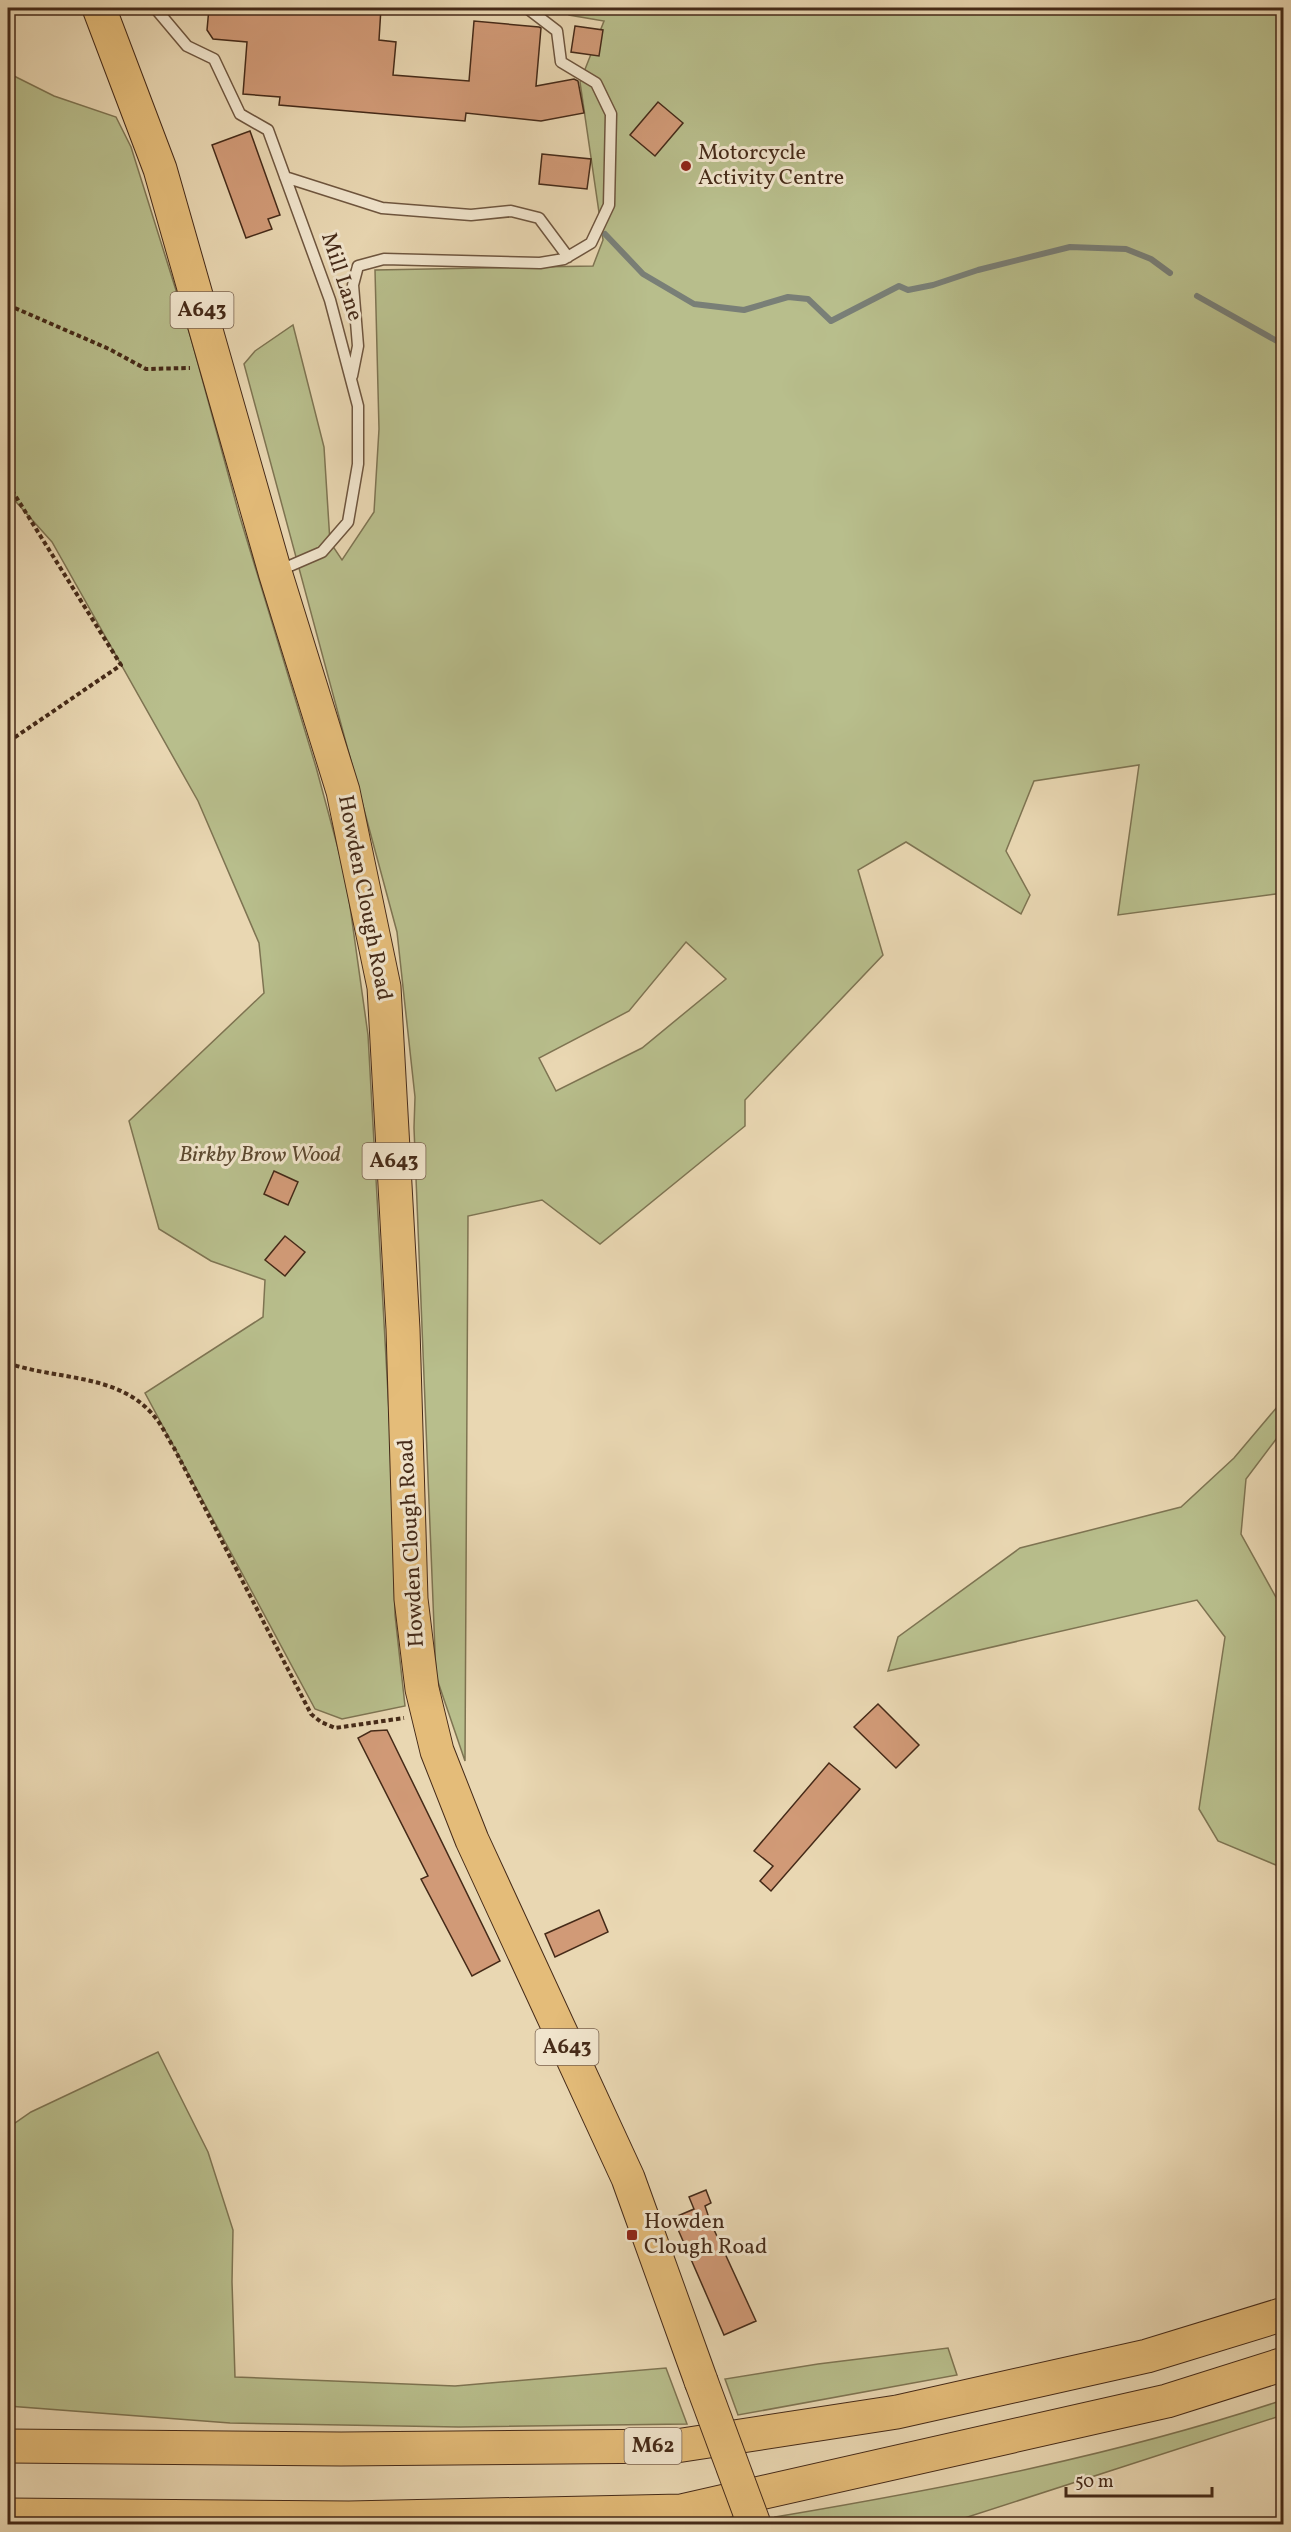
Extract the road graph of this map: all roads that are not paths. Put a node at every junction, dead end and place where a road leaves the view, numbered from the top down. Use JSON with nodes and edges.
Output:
{"nodes":[{"id":1,"x":99,"y":8,"type":"edge"},
{"id":2,"x":155,"y":8,"type":"edge"},
{"id":3,"x":527,"y":8,"type":"edge"},
{"id":4,"x":285,"y":177,"type":"junction"},
{"id":5,"x":568,"y":257,"type":"junction"},
{"id":6,"x":351,"y":379,"type":"junction"},
{"id":7,"x":275,"y":572,"type":"junction"},
{"id":8,"x":1284,"y":2314,"type":"edge"},
{"id":9,"x":1284,"y":2364,"type":"edge"},
{"id":10,"x":8,"y":2446,"type":"edge"},
{"id":11,"x":8,"y":2515,"type":"edge"},
{"id":12,"x":754,"y":2524,"type":"edge"}],
"edges":[{"from":1,"to":7,"type":"main road","number":"A643"},
{"from":2,"to":4,"type":"lane","name":"Mill Lane"},
{"from":3,"to":5,"type":"lane"},
{"from":4,"to":5,"type":"lane"},
{"from":4,"to":6,"type":"lane","name":"Mill Lane"},
{"from":5,"to":6,"type":"lane"},
{"from":6,"to":7,"type":"lane","name":"Mill Lane"},
{"from":7,"to":12,"type":"main road","name":"Howden Clough Road","number":"A643","bridge":true},
{"from":8,"to":10,"type":"main road","number":"M62"},
{"from":9,"to":11,"type":"main road"}]}
